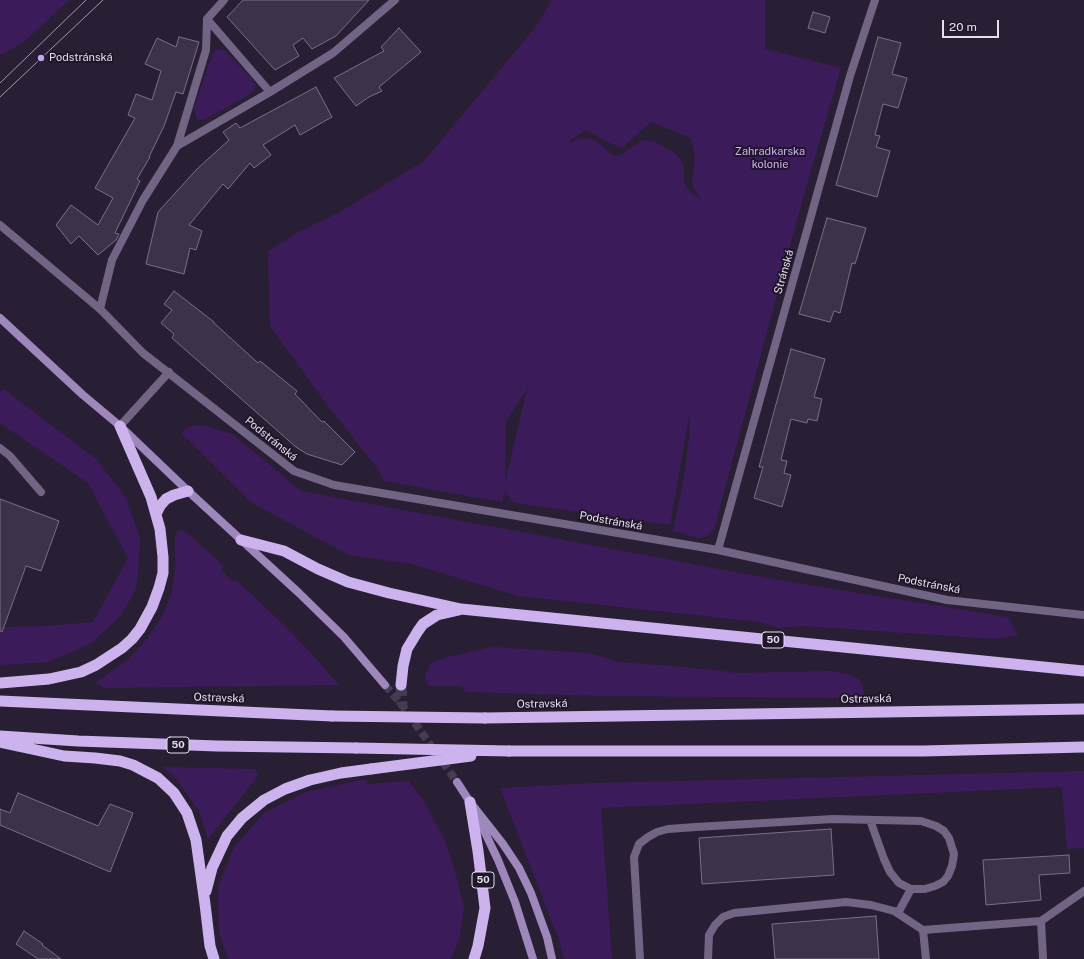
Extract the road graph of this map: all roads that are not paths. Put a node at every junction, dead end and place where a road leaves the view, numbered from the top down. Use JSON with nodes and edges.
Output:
{"nodes":[{"id":1,"x":224,"y":0,"type":"edge"},
{"id":2,"x":395,"y":0,"type":"edge"},
{"id":3,"x":875,"y":0,"type":"edge"},
{"id":4,"x":207,"y":19,"type":"junction"},
{"id":5,"x":270,"y":92,"type":"junction"},
{"id":6,"x":177,"y":146,"type":"junction"},
{"id":7,"x":0,"y":225,"type":"edge"},
{"id":8,"x":100,"y":309,"type":"junction"},
{"id":9,"x":0,"y":318,"type":"edge"},
{"id":10,"x":168,"y":372,"type":"junction"},
{"id":11,"x":120,"y":426,"type":"junction"},
{"id":12,"x":0,"y":448,"type":"edge"},
{"id":13,"x":188,"y":491,"type":"junction"},
{"id":14,"x":41,"y":492,"type":"dead end"},
{"id":15,"x":156,"y":514,"type":"junction"},
{"id":16,"x":241,"y":540,"type":"junction"},
{"id":17,"x":718,"y":550,"type":"junction"},
{"id":18,"x":462,"y":609,"type":"junction"},
{"id":19,"x":1084,"y":615,"type":"edge"},
{"id":20,"x":1084,"y":672,"type":"edge"},
{"id":21,"x":0,"y":683,"type":"edge"},
{"id":22,"x":385,"y":685,"type":"tunnel mouth"},
{"id":23,"x":401,"y":685,"type":"tunnel mouth"},
{"id":24,"x":0,"y":701,"type":"edge"},
{"id":25,"x":1084,"y":710,"type":"edge"},
{"id":26,"x":0,"y":736,"type":"edge"},
{"id":27,"x":0,"y":742,"type":"edge"},
{"id":28,"x":1084,"y":747,"type":"edge"},
{"id":29,"x":509,"y":751,"type":"junction"},
{"id":30,"x":456,"y":782,"type":"tunnel mouth"},
{"id":31,"x":470,"y":802,"type":"junction"},
{"id":32,"x":870,"y":820,"type":"junction"},
{"id":33,"x":911,"y":889,"type":"junction"},
{"id":34,"x":1084,"y":891,"type":"edge"},
{"id":35,"x":205,"y":904,"type":"junction"},
{"id":36,"x":898,"y":914,"type":"junction"},
{"id":37,"x":1041,"y":921,"type":"junction"},
{"id":38,"x":923,"y":930,"type":"junction"},
{"id":39,"x":214,"y":959,"type":"edge"},
{"id":40,"x":474,"y":959,"type":"edge"},
{"id":41,"x":533,"y":959,"type":"edge"},
{"id":42,"x":552,"y":959,"type":"edge"},
{"id":43,"x":640,"y":959,"type":"edge"},
{"id":44,"x":708,"y":959,"type":"edge"},
{"id":45,"x":926,"y":959,"type":"edge"},
{"id":46,"x":1043,"y":959,"type":"edge"}],
"edges":[{"from":1,"to":4,"type":"street"},
{"from":2,"to":5,"type":"street"},
{"from":3,"to":17,"type":"street","name":"Stránská"},
{"from":4,"to":5,"type":"street"},
{"from":4,"to":6,"type":"street"},
{"from":5,"to":6,"type":"street"},
{"from":6,"to":8,"type":"street"},
{"from":7,"to":8,"type":"street","name":"Podstránská"},
{"from":8,"to":10,"type":"street","name":"Podstránská"},
{"from":9,"to":11,"type":"main road"},
{"from":10,"to":11,"type":"street"},
{"from":10,"to":17,"type":"street","name":"Podstránská"},
{"from":11,"to":13,"type":"main road"},
{"from":11,"to":15,"type":"highway"},
{"from":12,"to":14,"type":"street"},
{"from":13,"to":15,"type":"highway"},
{"from":13,"to":16,"type":"main road"},
{"from":15,"to":21,"type":"highway"},
{"from":16,"to":18,"type":"highway","number":"50"},
{"from":16,"to":22,"type":"main road"},
{"from":17,"to":19,"type":"street","name":"Podstránská"},
{"from":18,"to":20,"type":"highway","number":"50"},
{"from":18,"to":23,"type":"highway","number":"50"},
{"from":24,"to":25,"type":"highway","name":"Ostravská","bridge":true},
{"from":26,"to":29,"type":"highway","number":"50","bridge":true},
{"from":27,"to":35,"type":"highway","number":"50"},
{"from":28,"to":29,"type":"highway","number":"50"},
{"from":29,"to":35,"type":"highway","number":"50","bridge":true},
{"from":30,"to":31,"type":"main road"},
{"from":31,"to":40,"type":"highway","number":"50"},
{"from":31,"to":41,"type":"main road"},
{"from":31,"to":42,"type":"main road"},
{"from":32,"to":33,"type":"street"},
{"from":32,"to":33,"type":"street"},
{"from":32,"to":43,"type":"street"},
{"from":33,"to":36,"type":"street"},
{"from":34,"to":37,"type":"street"},
{"from":35,"to":39,"type":"highway","number":"50"},
{"from":36,"to":38,"type":"street"},
{"from":36,"to":44,"type":"street"},
{"from":37,"to":38,"type":"street"},
{"from":37,"to":46,"type":"street"},
{"from":38,"to":45,"type":"street"}]}
